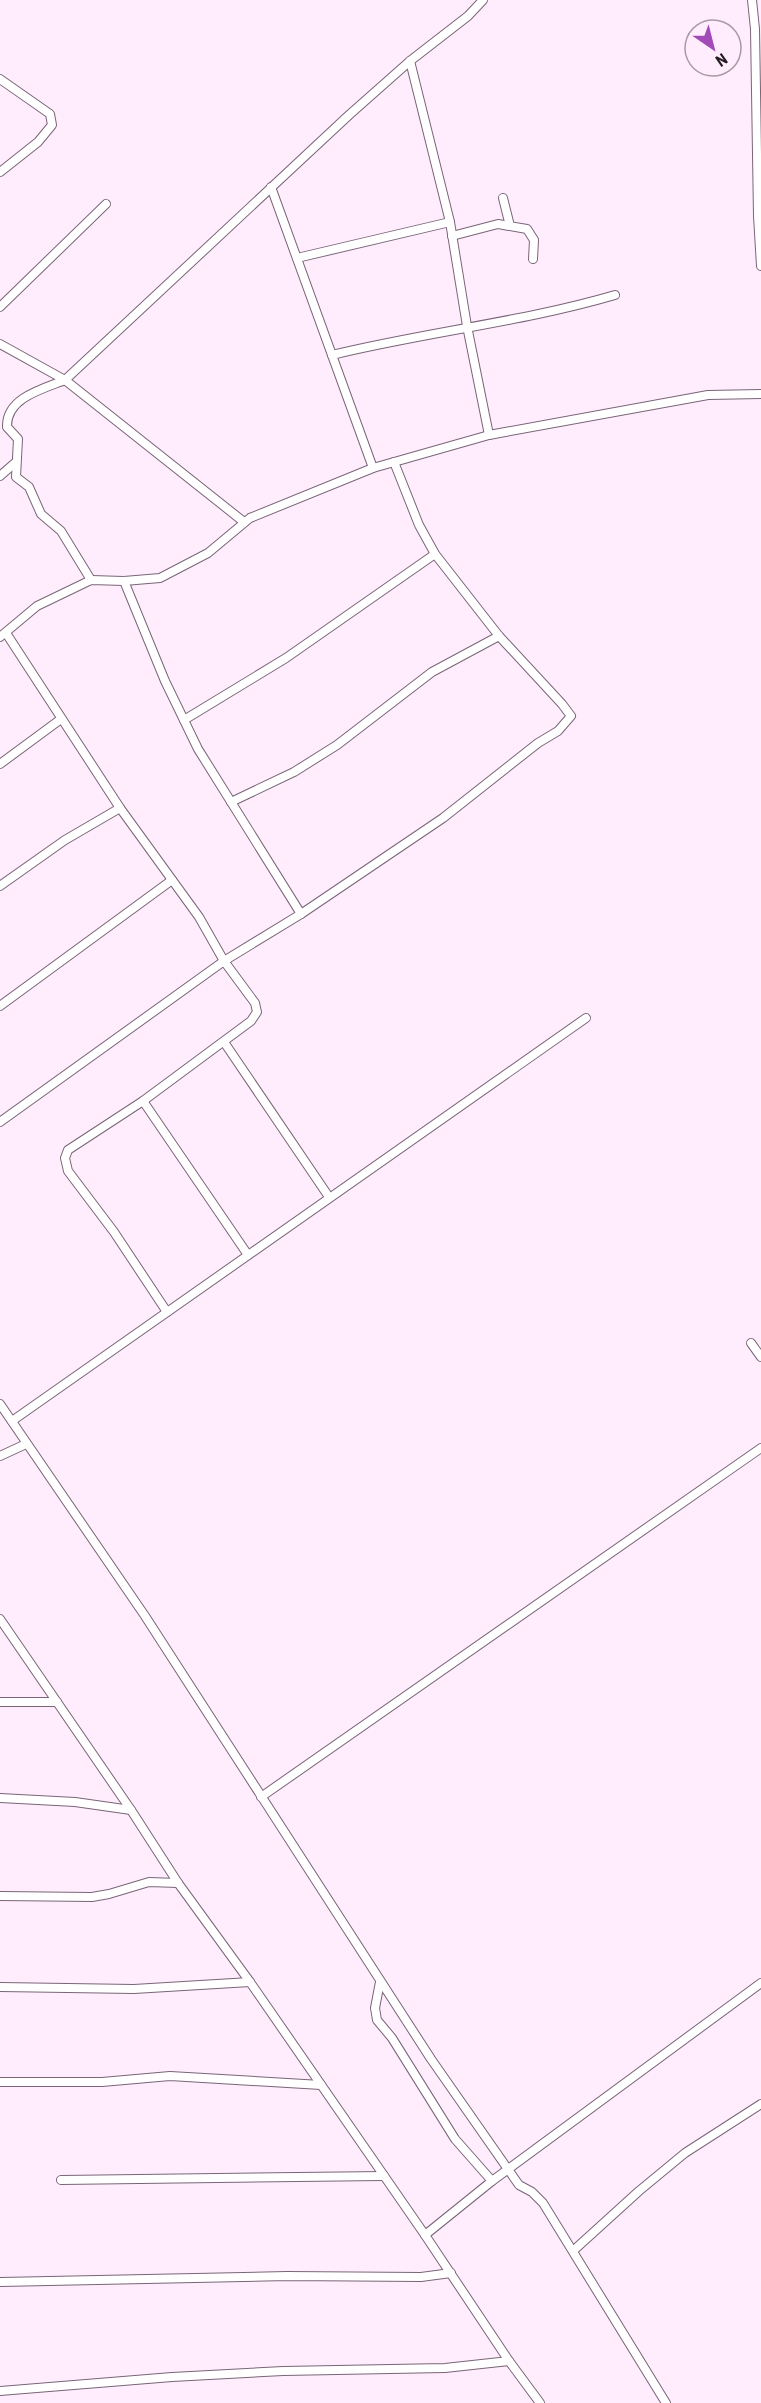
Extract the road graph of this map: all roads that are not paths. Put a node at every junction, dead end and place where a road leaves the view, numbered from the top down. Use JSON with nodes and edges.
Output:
{"nodes":[{"id":1,"x":483,"y":0,"type":"edge"},
{"id":2,"x":752,"y":0,"type":"edge"},
{"id":3,"x":410,"y":61,"type":"junction"},
{"id":4,"x":0,"y":79,"type":"edge"},
{"id":5,"x":0,"y":172,"type":"edge"},
{"id":6,"x":271,"y":188,"type":"junction"},
{"id":7,"x":503,"y":198,"type":"dead end"},
{"id":8,"x":105,"y":204,"type":"dead end"},
{"id":9,"x":450,"y":222,"type":"junction"},
{"id":10,"x":510,"y":226,"type":"junction"},
{"id":11,"x":452,"y":236,"type":"junction"},
{"id":12,"x":297,"y":258,"type":"junction"},
{"id":13,"x":533,"y":259,"type":"dead end"},
{"id":14,"x":761,"y":266,"type":"edge"},
{"id":15,"x":615,"y":295,"type":"dead end"},
{"id":16,"x":0,"y":307,"type":"edge"},
{"id":17,"x":467,"y":326,"type":"junction"},
{"id":18,"x":2,"y":348,"type":"edge"},
{"id":19,"x":332,"y":355,"type":"junction"},
{"id":20,"x":65,"y":380,"type":"junction"},
{"id":21,"x":761,"y":394,"type":"edge"},
{"id":22,"x":489,"y":435,"type":"junction"},
{"id":23,"x":16,"y":462,"type":"junction"},
{"id":24,"x":394,"y":462,"type":"junction"},
{"id":25,"x":373,"y":468,"type":"junction"},
{"id":26,"x":0,"y":476,"type":"edge"},
{"id":27,"x":244,"y":522,"type":"junction"},
{"id":28,"x":435,"y":554,"type":"junction"},
{"id":29,"x":91,"y":580,"type":"junction"},
{"id":30,"x":124,"y":581,"type":"junction"},
{"id":31,"x":3,"y":635,"type":"edge"},
{"id":32,"x":499,"y":636,"type":"junction"},
{"id":33,"x":61,"y":718,"type":"junction"},
{"id":34,"x":184,"y":720,"type":"junction"},
{"id":35,"x":0,"y":764,"type":"edge"},
{"id":36,"x":231,"y":802,"type":"junction"},
{"id":37,"x":120,"y":808,"type":"junction"},
{"id":38,"x":172,"y":880,"type":"junction"},
{"id":39,"x":0,"y":886,"type":"edge"},
{"id":40,"x":301,"y":914,"type":"junction"},
{"id":41,"x":224,"y":961,"type":"junction"},
{"id":42,"x":0,"y":1006,"type":"edge"},
{"id":43,"x":586,"y":1018,"type":"dead end"},
{"id":44,"x":224,"y":1042,"type":"junction"},
{"id":45,"x":143,"y":1101,"type":"junction"},
{"id":46,"x":0,"y":1122,"type":"edge"},
{"id":47,"x":329,"y":1197,"type":"junction"},
{"id":48,"x":248,"y":1255,"type":"junction"},
{"id":49,"x":167,"y":1312,"type":"junction"},
{"id":50,"x":751,"y":1343,"type":"dead end"},
{"id":51,"x":761,"y":1357,"type":"edge"},
{"id":52,"x":0,"y":1404,"type":"edge"},
{"id":53,"x":12,"y":1421,"type":"junction"},
{"id":54,"x":26,"y":1444,"type":"junction"},
{"id":55,"x":761,"y":1448,"type":"edge"},
{"id":56,"x":0,"y":1456,"type":"edge"},
{"id":57,"x":0,"y":1619,"type":"edge"},
{"id":58,"x":0,"y":1702,"type":"edge"},
{"id":59,"x":57,"y":1702,"type":"junction"},
{"id":60,"x":261,"y":1797,"type":"junction"},
{"id":61,"x":0,"y":1798,"type":"edge"},
{"id":62,"x":131,"y":1810,"type":"junction"},
{"id":63,"x":178,"y":1883,"type":"junction"},
{"id":64,"x":0,"y":1896,"type":"edge"},
{"id":65,"x":250,"y":1982,"type":"junction"},
{"id":66,"x":380,"y":1982,"type":"junction"},
{"id":67,"x":761,"y":1983,"type":"edge"},
{"id":68,"x":0,"y":1987,"type":"edge"},
{"id":69,"x":0,"y":2082,"type":"edge"},
{"id":70,"x":321,"y":2085,"type":"junction"},
{"id":71,"x":761,"y":2104,"type":"edge"},
{"id":72,"x":508,"y":2171,"type":"junction"},
{"id":73,"x":384,"y":2176,"type":"junction"},
{"id":74,"x":61,"y":2180,"type":"dead end"},
{"id":75,"x":492,"y":2181,"type":"junction"},
{"id":76,"x":425,"y":2235,"type":"junction"},
{"id":77,"x":574,"y":2250,"type":"junction"},
{"id":78,"x":451,"y":2273,"type":"junction"},
{"id":79,"x":0,"y":2282,"type":"edge"},
{"id":80,"x":509,"y":2361,"type":"junction"},
{"id":81,"x":0,"y":2391,"type":"edge"},
{"id":82,"x":540,"y":2403,"type":"edge"},
{"id":83,"x":666,"y":2403,"type":"edge"}],
"edges":[{"from":1,"to":3,"type":"street"},
{"from":2,"to":14,"type":"street"},
{"from":3,"to":6,"type":"street"},
{"from":3,"to":9,"type":"street"},
{"from":4,"to":5,"type":"street"},
{"from":6,"to":12,"type":"street"},
{"from":6,"to":20,"type":"street"},
{"from":7,"to":10,"type":"street"},
{"from":8,"to":16,"type":"street"},
{"from":9,"to":11,"type":"street"},
{"from":9,"to":12,"type":"street"},
{"from":10,"to":11,"type":"street"},
{"from":10,"to":13,"type":"street"},
{"from":11,"to":17,"type":"street"},
{"from":12,"to":19,"type":"street"},
{"from":15,"to":17,"type":"street"},
{"from":17,"to":19,"type":"street"},
{"from":17,"to":22,"type":"street"},
{"from":18,"to":20,"type":"street"},
{"from":19,"to":25,"type":"street"},
{"from":20,"to":23,"type":"street"},
{"from":20,"to":27,"type":"street"},
{"from":21,"to":22,"type":"street"},
{"from":22,"to":24,"type":"street"},
{"from":23,"to":26,"type":"street"},
{"from":23,"to":29,"type":"street"},
{"from":24,"to":25,"type":"street"},
{"from":24,"to":28,"type":"street"},
{"from":25,"to":27,"type":"street"},
{"from":27,"to":30,"type":"street"},
{"from":28,"to":32,"type":"street"},
{"from":28,"to":34,"type":"street"},
{"from":29,"to":30,"type":"street"},
{"from":29,"to":31,"type":"street"},
{"from":30,"to":34,"type":"street"},
{"from":31,"to":33,"type":"street"},
{"from":32,"to":36,"type":"street"},
{"from":32,"to":40,"type":"street"},
{"from":33,"to":35,"type":"street"},
{"from":33,"to":37,"type":"street"},
{"from":34,"to":36,"type":"street"},
{"from":36,"to":40,"type":"street"},
{"from":37,"to":38,"type":"street"},
{"from":37,"to":39,"type":"street"},
{"from":38,"to":41,"type":"street"},
{"from":38,"to":42,"type":"street"},
{"from":40,"to":41,"type":"street"},
{"from":41,"to":44,"type":"street"},
{"from":41,"to":46,"type":"street"},
{"from":43,"to":47,"type":"street"},
{"from":44,"to":45,"type":"street"},
{"from":44,"to":47,"type":"street"},
{"from":45,"to":48,"type":"street"},
{"from":45,"to":49,"type":"street"},
{"from":47,"to":48,"type":"street"},
{"from":48,"to":49,"type":"street"},
{"from":49,"to":53,"type":"street"},
{"from":50,"to":51,"type":"street"},
{"from":52,"to":53,"type":"street"},
{"from":53,"to":54,"type":"street"},
{"from":54,"to":56,"type":"street"},
{"from":54,"to":60,"type":"street"},
{"from":55,"to":60,"type":"street"},
{"from":57,"to":59,"type":"street"},
{"from":58,"to":59,"type":"street"},
{"from":59,"to":62,"type":"street"},
{"from":60,"to":66,"type":"street"},
{"from":61,"to":62,"type":"street"},
{"from":62,"to":63,"type":"street"},
{"from":63,"to":64,"type":"street"},
{"from":63,"to":65,"type":"street"},
{"from":65,"to":68,"type":"street"},
{"from":65,"to":70,"type":"street"},
{"from":66,"to":72,"type":"street"},
{"from":66,"to":75,"type":"street"},
{"from":67,"to":72,"type":"street"},
{"from":69,"to":70,"type":"street"},
{"from":70,"to":73,"type":"street"},
{"from":71,"to":77,"type":"street"},
{"from":72,"to":75,"type":"street"},
{"from":72,"to":77,"type":"street"},
{"from":73,"to":74,"type":"street"},
{"from":73,"to":76,"type":"street"},
{"from":75,"to":76,"type":"street"},
{"from":76,"to":78,"type":"street"},
{"from":77,"to":83,"type":"street"},
{"from":78,"to":79,"type":"street"},
{"from":78,"to":80,"type":"street"},
{"from":80,"to":81,"type":"street"},
{"from":80,"to":82,"type":"street"}]}
